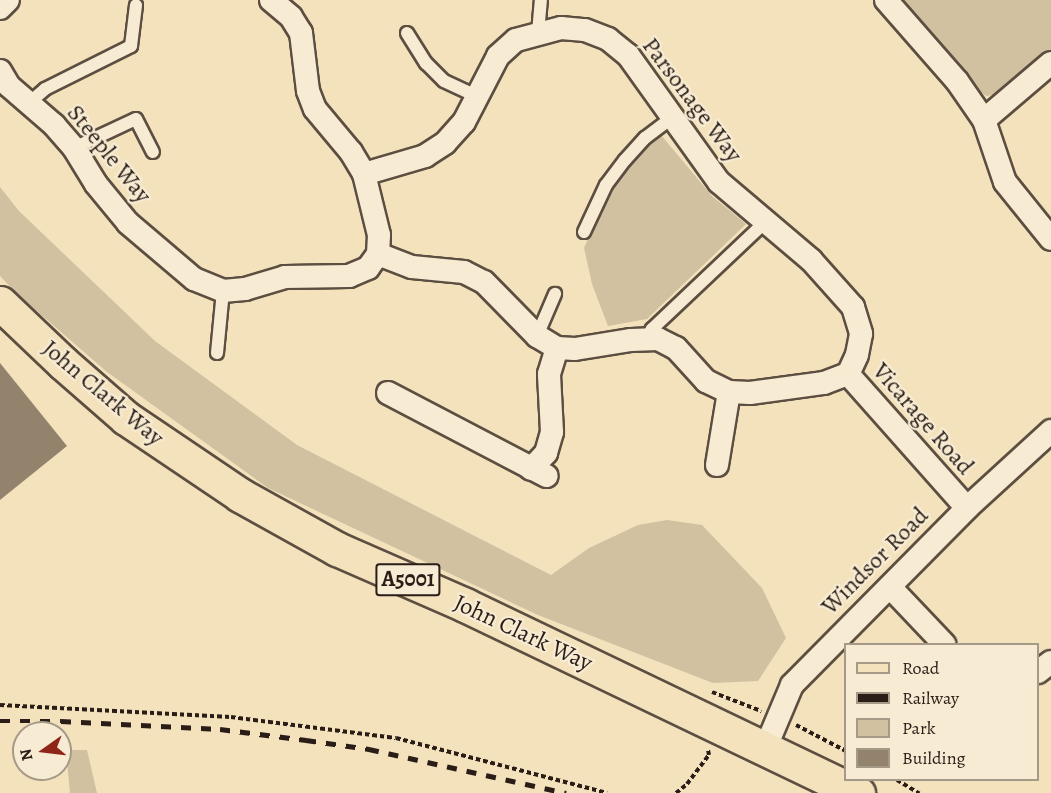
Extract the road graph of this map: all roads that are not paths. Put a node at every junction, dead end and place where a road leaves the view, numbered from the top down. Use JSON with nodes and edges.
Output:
{"nodes":[{"id":1,"x":8,"y":0,"type":"edge"},
{"id":2,"x":271,"y":0,"type":"edge"},
{"id":3,"x":541,"y":0,"type":"edge"},
{"id":4,"x":886,"y":0,"type":"edge"},
{"id":5,"x":136,"y":5,"type":"dead end"},
{"id":6,"x":0,"y":8,"type":"edge"},
{"id":7,"x":407,"y":33,"type":"dead end"},
{"id":8,"x":538,"y":33,"type":"junction"},
{"id":9,"x":1051,"y":63,"type":"edge"},
{"id":10,"x":0,"y":71,"type":"edge"},
{"id":11,"x":476,"y":96,"type":"junction"},
{"id":12,"x":29,"y":103,"type":"junction"},
{"id":13,"x":672,"y":118,"type":"junction"},
{"id":14,"x":984,"y":120,"type":"junction"},
{"id":15,"x":74,"y":148,"type":"junction"},
{"id":16,"x":153,"y":152,"type":"dead end"},
{"id":17,"x":364,"y":174,"type":"junction"},
{"id":18,"x":765,"y":222,"type":"junction"},
{"id":19,"x":584,"y":232,"type":"dead end"},
{"id":20,"x":1051,"y":239,"type":"edge"},
{"id":21,"x":378,"y":254,"type":"junction"},
{"id":22,"x":223,"y":291,"type":"junction"},
{"id":23,"x":555,"y":294,"type":"dead end"},
{"id":24,"x":0,"y":303,"type":"edge"},
{"id":25,"x":537,"y":336,"type":"junction"},
{"id":26,"x":646,"y":339,"type":"junction"},
{"id":27,"x":557,"y":348,"type":"junction"},
{"id":28,"x":217,"y":353,"type":"dead end"},
{"id":29,"x":848,"y":374,"type":"junction"},
{"id":30,"x":729,"y":392,"type":"junction"},
{"id":31,"x":388,"y":393,"type":"dead end"},
{"id":32,"x":1051,"y":431,"type":"edge"},
{"id":33,"x":717,"y":465,"type":"dead end"},
{"id":34,"x":967,"y":508,"type":"junction"},
{"id":35,"x":890,"y":587,"type":"junction"},
{"id":36,"x":942,"y":643,"type":"edge"},
{"id":37,"x":1051,"y":662,"type":"edge"},
{"id":38,"x":1039,"y":671,"type":"edge"},
{"id":39,"x":765,"y":749,"type":"junction"},
{"id":40,"x":858,"y":793,"type":"edge"}],
"edges":[{"from":1,"to":6,"type":"street"},
{"from":2,"to":17,"type":"street"},
{"from":3,"to":8,"type":"lane"},
{"from":4,"to":14,"type":"street"},
{"from":5,"to":12,"type":"lane"},
{"from":7,"to":11,"type":"lane"},
{"from":8,"to":11,"type":"street","name":"Parsonage Way"},
{"from":8,"to":13,"type":"street","name":"Parsonage Way"},
{"from":9,"to":14,"type":"street"},
{"from":10,"to":12,"type":"street","name":"Steeple Way"},
{"from":11,"to":17,"type":"street","name":"Parsonage Way"},
{"from":12,"to":15,"type":"street","name":"Steeple Way"},
{"from":13,"to":18,"type":"street","name":"Parsonage Way"},
{"from":13,"to":19,"type":"lane"},
{"from":14,"to":20,"type":"street"},
{"from":15,"to":16,"type":"lane"},
{"from":15,"to":22,"type":"street","name":"Steeple Way"},
{"from":17,"to":21,"type":"street"},
{"from":18,"to":26,"type":"lane"},
{"from":18,"to":29,"type":"street","name":"Parsonage Way"},
{"from":21,"to":22,"type":"street"},
{"from":21,"to":25,"type":"street"},
{"from":22,"to":28,"type":"lane"},
{"from":23,"to":25,"type":"lane"},
{"from":24,"to":39,"type":"main road","name":"John Clark Way","number":"A5001"},
{"from":25,"to":27,"type":"street"},
{"from":26,"to":27,"type":"street","name":"Vicarage Road"},
{"from":26,"to":30,"type":"street","name":"Vicarage Road"},
{"from":27,"to":31,"type":"street"},
{"from":29,"to":30,"type":"street","name":"Vicarage Road"},
{"from":29,"to":34,"type":"street","name":"Vicarage Road"},
{"from":30,"to":33,"type":"street"},
{"from":32,"to":34,"type":"street","name":"Windsor Road"},
{"from":34,"to":35,"type":"street","name":"Windsor Road"},
{"from":35,"to":36,"type":"street"},
{"from":35,"to":39,"type":"street","name":"Windsor Road"},
{"from":37,"to":38,"type":"street"},
{"from":39,"to":40,"type":"main road","name":"John Clark Way","number":"A5001"}]}
